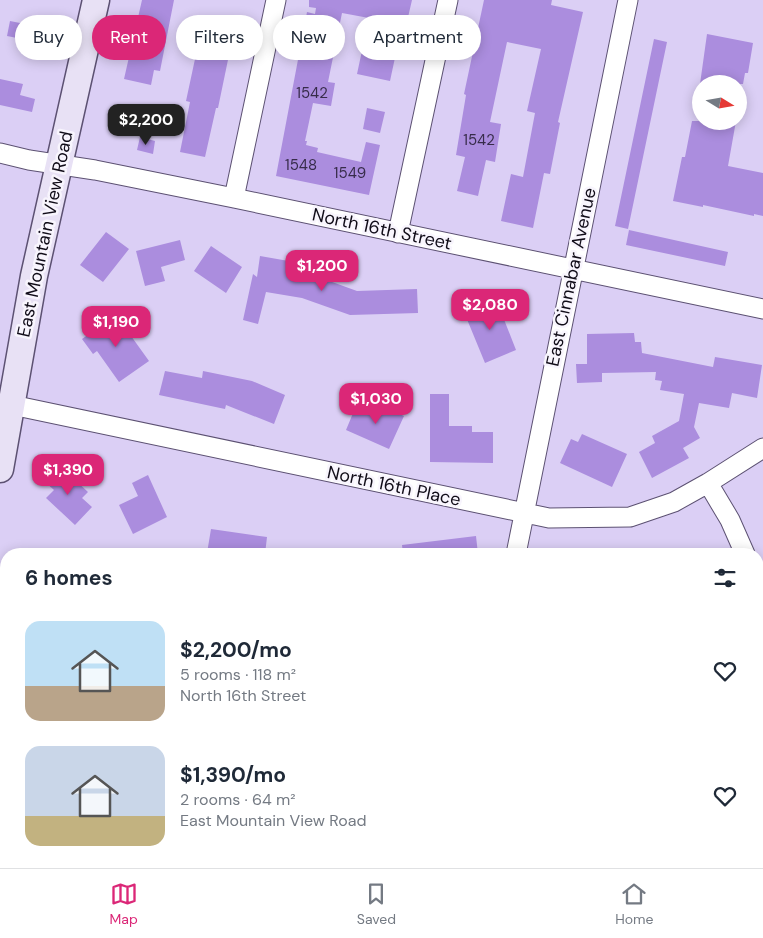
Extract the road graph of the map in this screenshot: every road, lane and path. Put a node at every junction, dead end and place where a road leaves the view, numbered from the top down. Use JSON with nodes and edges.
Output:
{"nodes":[{"id":1,"x":96,"y":0,"type":"edge"},
{"id":2,"x":276,"y":0,"type":"edge"},
{"id":3,"x":448,"y":0,"type":"edge"},
{"id":4,"x":628,"y":0,"type":"edge"},
{"id":5,"x":0,"y":153,"type":"edge"},
{"id":6,"x":60,"y":165,"type":"junction"},
{"id":7,"x":234,"y":198,"type":"junction"},
{"id":8,"x":398,"y":233,"type":"junction"},
{"id":9,"x":572,"y":269,"type":"junction"},
{"id":10,"x":763,"y":309,"type":"edge"},
{"id":11,"x":9,"y":370,"type":"edge"},
{"id":12,"x":12,"y":405,"type":"junction"},
{"id":13,"x":763,"y":448,"type":"edge"},
{"id":14,"x":0,"y":469,"type":"edge"},
{"id":15,"x":708,"y":483,"type":"junction"},
{"id":16,"x":523,"y":513,"type":"junction"},
{"id":17,"x":517,"y":548,"type":"edge"},
{"id":18,"x":742,"y":548,"type":"edge"}],
"edges":[{"from":1,"to":6,"type":"street","name":"East Mountain View Road"},
{"from":2,"to":7,"type":"street"},
{"from":3,"to":8,"type":"street"},
{"from":4,"to":9,"type":"street","name":"East Cinnabar Avenue"},
{"from":5,"to":6,"type":"street","name":"North 16th Street"},
{"from":6,"to":7,"type":"street","name":"North 16th Street"},
{"from":6,"to":11,"type":"street","name":"East Mountain View Road"},
{"from":7,"to":8,"type":"street","name":"North 16th Street"},
{"from":8,"to":9,"type":"street","name":"North 16th Street"},
{"from":9,"to":10,"type":"street","name":"North 16th Street"},
{"from":9,"to":16,"type":"street","name":"East Cinnabar Avenue"},
{"from":11,"to":12,"type":"street","name":"East Mountain View Road"},
{"from":12,"to":14,"type":"street","name":"East Mountain View Road"},
{"from":12,"to":16,"type":"street","name":"North 16th Place"},
{"from":13,"to":15,"type":"street","name":"North 16th Place"},
{"from":15,"to":16,"type":"street","name":"North 16th Place"},
{"from":15,"to":18,"type":"street"},
{"from":16,"to":17,"type":"street","name":"East Cinnabar Avenue"}]}
